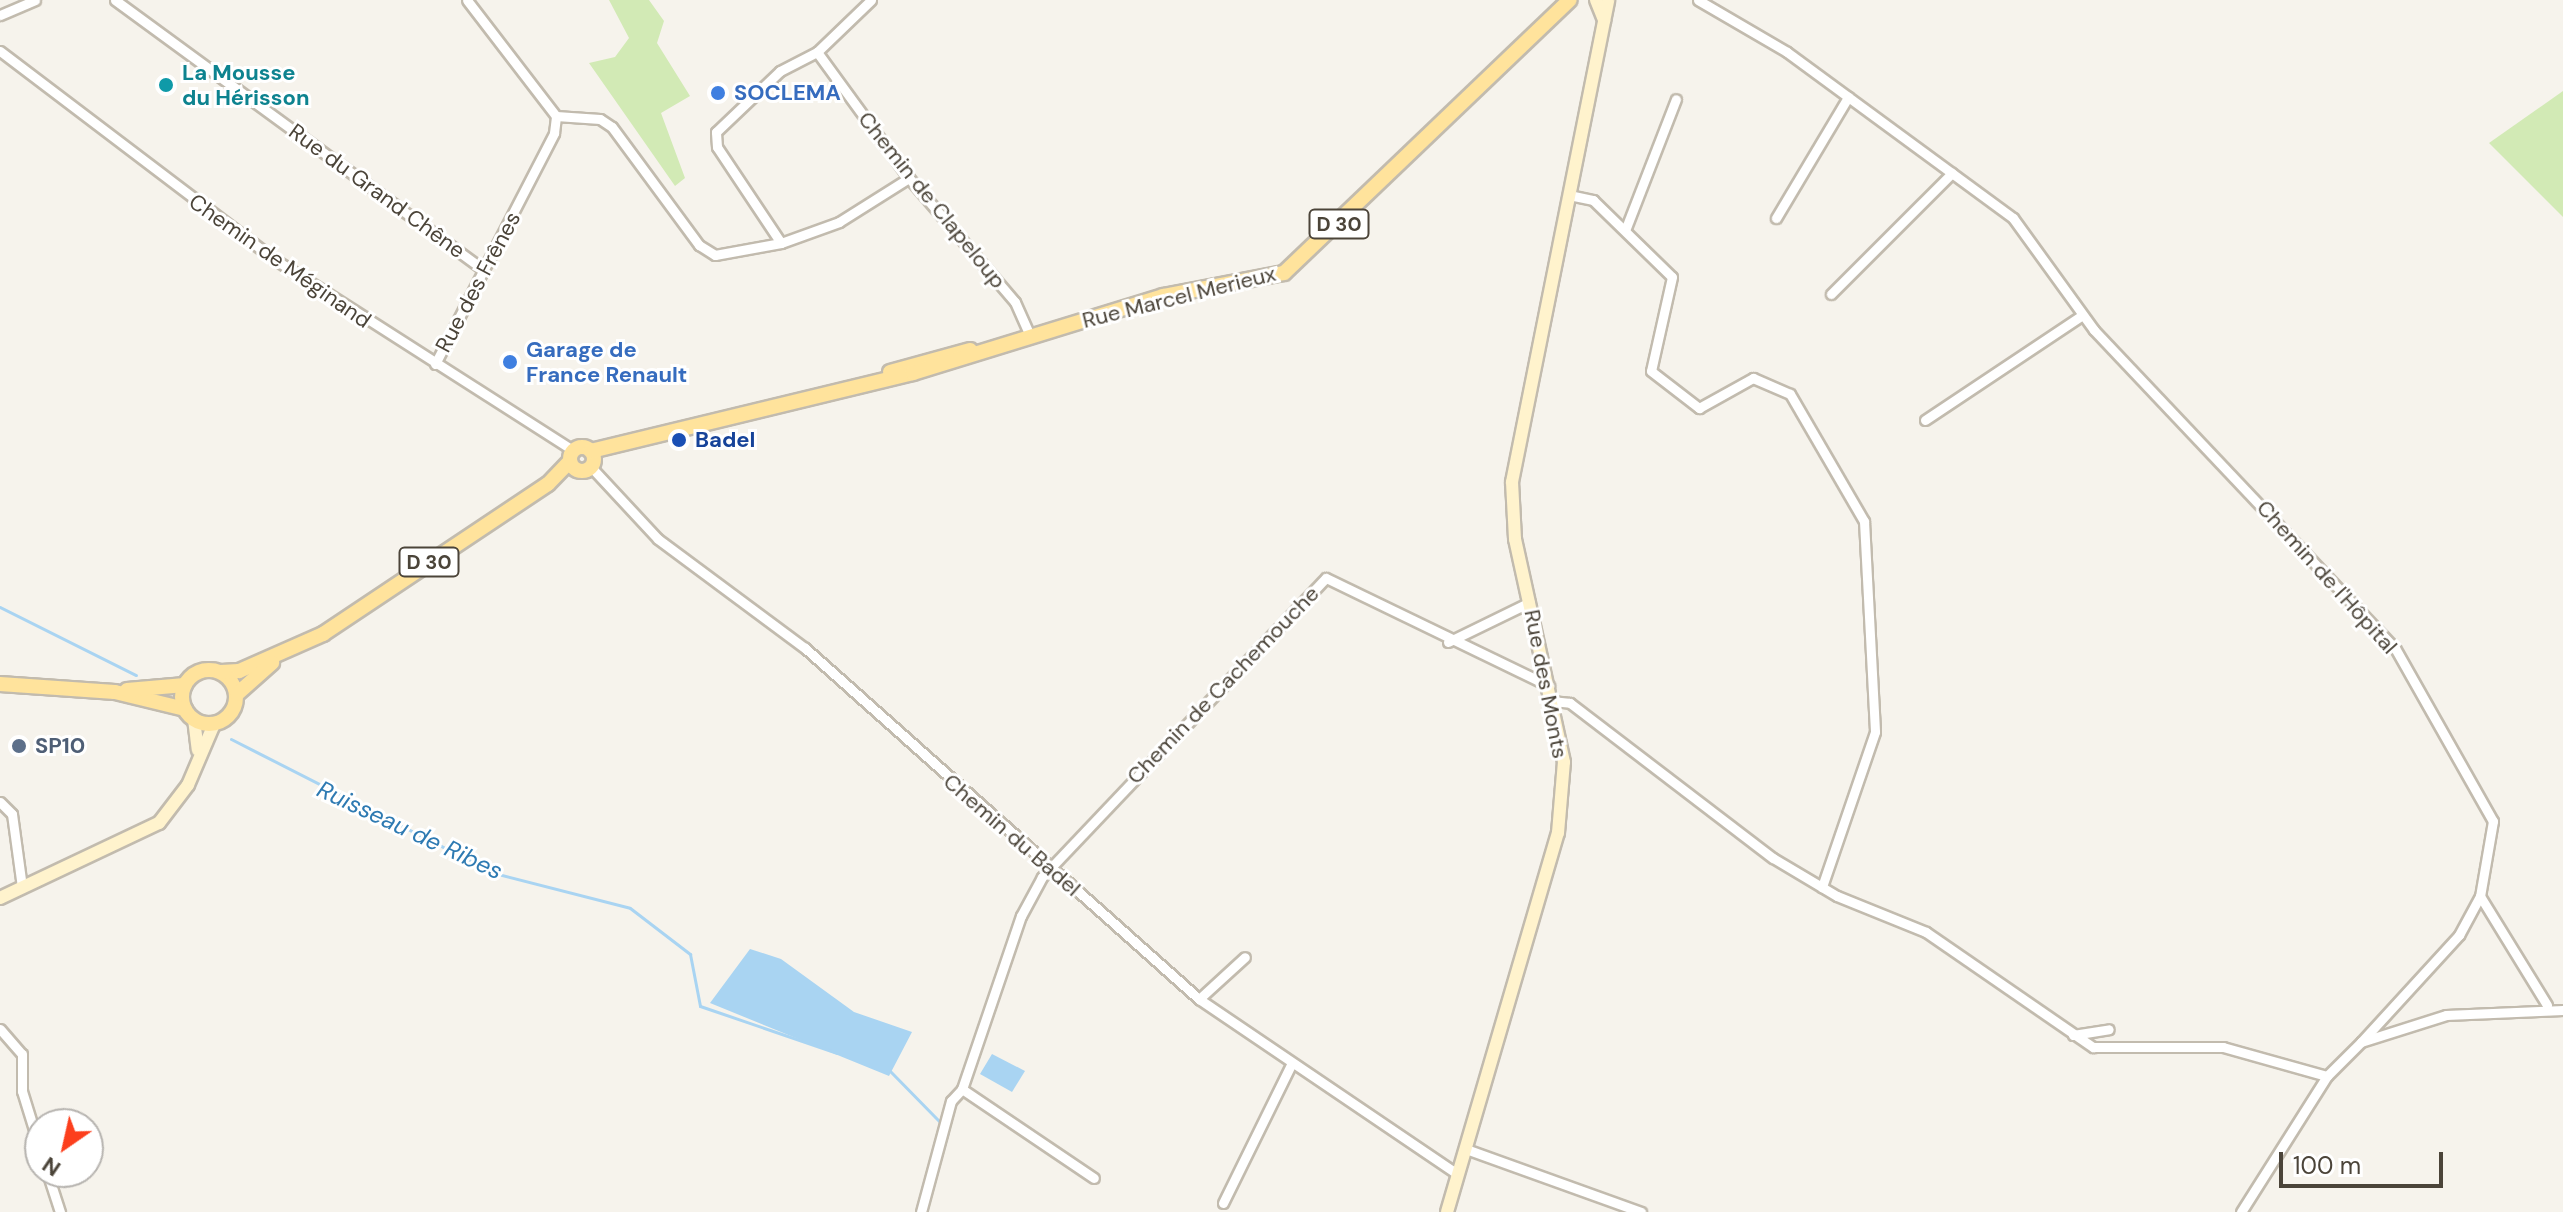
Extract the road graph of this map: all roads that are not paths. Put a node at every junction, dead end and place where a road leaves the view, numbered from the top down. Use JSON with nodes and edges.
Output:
{"nodes":[{"id":1,"x":35,"y":0,"type":"edge"},
{"id":2,"x":115,"y":0,"type":"edge"},
{"id":3,"x":467,"y":0,"type":"edge"},
{"id":4,"x":871,"y":0,"type":"edge"},
{"id":5,"x":1583,"y":0,"type":"edge"},
{"id":6,"x":1596,"y":0,"type":"edge"},
{"id":7,"x":1608,"y":0,"type":"edge"},
{"id":8,"x":1698,"y":0,"type":"edge"},
{"id":9,"x":1568,"y":4,"type":"edge"},
{"id":10,"x":0,"y":15,"type":"edge"},
{"id":11,"x":1604,"y":20,"type":"junction"},
{"id":12,"x":0,"y":51,"type":"edge"},
{"id":13,"x":817,"y":52,"type":"junction"},
{"id":14,"x":1848,"y":97,"type":"junction"},
{"id":15,"x":1676,"y":99,"type":"dead end"},
{"id":16,"x":556,"y":116,"type":"junction"},
{"id":17,"x":1952,"y":173,"type":"junction"},
{"id":18,"x":909,"y":178,"type":"junction"},
{"id":19,"x":1569,"y":195,"type":"junction"},
{"id":20,"x":1776,"y":218,"type":"dead end"},
{"id":21,"x":1626,"y":228,"type":"junction"},
{"id":22,"x":781,"y":243,"type":"junction"},
{"id":23,"x":484,"y":270,"type":"junction"},
{"id":24,"x":1831,"y":294,"type":"dead end"},
{"id":25,"x":2081,"y":316,"type":"junction"},
{"id":26,"x":1030,"y":335,"type":"junction"},
{"id":27,"x":435,"y":364,"type":"junction"},
{"id":28,"x":1925,"y":420,"type":"dead end"},
{"id":29,"x":591,"y":451,"type":"junction"},
{"id":30,"x":572,"y":456,"type":"junction"},
{"id":31,"x":591,"y":467,"type":"junction"},
{"id":32,"x":1530,"y":602,"type":"junction"},
{"id":33,"x":1448,"y":642,"type":"junction"},
{"id":34,"x":282,"y":655,"type":"junction"},
{"id":35,"x":221,"y":672,"type":"junction"},
{"id":36,"x":0,"y":684,"type":"edge"},
{"id":37,"x":185,"y":685,"type":"junction"},
{"id":38,"x":1549,"y":686,"type":"junction"},
{"id":39,"x":115,"y":692,"type":"junction"},
{"id":40,"x":237,"y":694,"type":"junction"},
{"id":41,"x":1552,"y":701,"type":"junction"},
{"id":42,"x":189,"y":714,"type":"junction"},
{"id":43,"x":214,"y":724,"type":"junction"},
{"id":44,"x":197,"y":769,"type":"junction"},
{"id":45,"x":0,"y":802,"type":"edge"},
{"id":46,"x":1049,"y":867,"type":"junction"},
{"id":47,"x":22,"y":887,"type":"junction"},
{"id":48,"x":1822,"y":887,"type":"junction"},
{"id":49,"x":2480,"y":896,"type":"junction"},
{"id":50,"x":0,"y":898,"type":"edge"},
{"id":51,"x":1245,"y":957,"type":"dead end"},
{"id":52,"x":1199,"y":999,"type":"junction"},
{"id":53,"x":2547,"y":1005,"type":"junction"},
{"id":54,"x":2563,"y":1010,"type":"edge"},
{"id":55,"x":0,"y":1029,"type":"edge"},
{"id":56,"x":2109,"y":1029,"type":"dead end"},
{"id":57,"x":2073,"y":1035,"type":"junction"},
{"id":58,"x":2361,"y":1042,"type":"junction"},
{"id":59,"x":1291,"y":1065,"type":"junction"},
{"id":60,"x":2327,"y":1076,"type":"junction"},
{"id":61,"x":962,"y":1089,"type":"junction"},
{"id":62,"x":27,"y":1108,"type":"edge"},
{"id":63,"x":1466,"y":1149,"type":"junction"},
{"id":64,"x":1457,"y":1174,"type":"junction"},
{"id":65,"x":1094,"y":1178,"type":"dead end"},
{"id":66,"x":52,"y":1188,"type":"edge"},
{"id":67,"x":1223,"y":1203,"type":"dead end"},
{"id":68,"x":60,"y":1212,"type":"edge"},
{"id":69,"x":921,"y":1212,"type":"edge"},
{"id":70,"x":1447,"y":1212,"type":"edge"},
{"id":71,"x":1641,"y":1212,"type":"edge"},
{"id":72,"x":2241,"y":1212,"type":"edge"}],
"edges":[{"from":1,"to":10,"type":"street"},
{"from":2,"to":23,"type":"street","name":"Rue du Grand Chêne"},
{"from":3,"to":16,"type":"street"},
{"from":4,"to":13,"type":"street"},
{"from":5,"to":9,"type":"main road","name":"Rue Marcel Merieux","number":"D 30"},
{"from":6,"to":11,"type":"street"},
{"from":7,"to":11,"type":"street","name":"Rue des Monts"},
{"from":8,"to":14,"type":"street","name":"Chemin de l'Hôpital"},
{"from":9,"to":26,"type":"main road","name":"Rue Marcel Merieux","number":"D 30"},
{"from":11,"to":19,"type":"street","name":"Rue des Monts"},
{"from":12,"to":27,"type":"street","name":"Chemin de Méginand"},
{"from":13,"to":18,"type":"street","name":"Chemin de Clapeloup"},
{"from":13,"to":22,"type":"street"},
{"from":14,"to":17,"type":"street","name":"Chemin de l'Hôpital"},
{"from":14,"to":20,"type":"street"},
{"from":15,"to":21,"type":"street"},
{"from":16,"to":22,"type":"street"},
{"from":16,"to":23,"type":"street","name":"Rue des Frênes"},
{"from":17,"to":24,"type":"street"},
{"from":17,"to":25,"type":"street","name":"Chemin de l'Hôpital"},
{"from":18,"to":22,"type":"street"},
{"from":18,"to":26,"type":"street","name":"Chemin de Clapeloup"},
{"from":19,"to":21,"type":"street"},
{"from":19,"to":32,"type":"street","name":"Rue des Monts"},
{"from":21,"to":48,"type":"street"},
{"from":23,"to":27,"type":"street","name":"Rue des Frênes"},
{"from":25,"to":28,"type":"street"},
{"from":25,"to":49,"type":"street","name":"Chemin de l'Hôpital"},
{"from":26,"to":29,"type":"main road","name":"Rue Marcel Merieux","number":"D 30"},
{"from":27,"to":30,"type":"street","name":"Chemin de Méginand"},
{"from":29,"to":30,"type":"main road","name":"Rue Marcel Merieux"},
{"from":29,"to":31,"type":"main road"},
{"from":30,"to":31,"type":"main road"},
{"from":30,"to":34,"type":"main road","number":"D 30"},
{"from":31,"to":46,"type":"street","name":"Chemin du Badel"},
{"from":32,"to":33,"type":"street"},
{"from":32,"to":38,"type":"street","name":"Rue des Monts"},
{"from":33,"to":38,"type":"street","name":"Chemin de Cachemouche"},
{"from":33,"to":46,"type":"street","name":"Chemin de Cachemouche"},
{"from":34,"to":35,"type":"main road","number":"D 30"},
{"from":34,"to":40,"type":"main road","number":"D 30"},
{"from":35,"to":37,"type":"main road"},
{"from":35,"to":40,"type":"main road"},
{"from":36,"to":39,"type":"main road"},
{"from":37,"to":39,"type":"main road"},
{"from":37,"to":42,"type":"main road"},
{"from":38,"to":41,"type":"street","name":"Rue des Monts"},
{"from":39,"to":42,"type":"main road"},
{"from":40,"to":43,"type":"main road"},
{"from":41,"to":48,"type":"street"},
{"from":41,"to":63,"type":"street","name":"Rue des Monts"},
{"from":42,"to":43,"type":"main road"},
{"from":42,"to":44,"type":"street"},
{"from":43,"to":44,"type":"street"},
{"from":44,"to":47,"type":"street"},
{"from":45,"to":47,"type":"street"},
{"from":46,"to":52,"type":"street","name":"Chemin du Badel"},
{"from":46,"to":61,"type":"street"},
{"from":47,"to":50,"type":"street"},
{"from":48,"to":57,"type":"street"},
{"from":49,"to":53,"type":"street"},
{"from":49,"to":58,"type":"street","name":"Chemin de l'Hôpital"},
{"from":51,"to":52,"type":"street"},
{"from":52,"to":59,"type":"street","name":"Chemin du Badel"},
{"from":53,"to":54,"type":"street"},
{"from":53,"to":58,"type":"street"},
{"from":55,"to":62,"type":"street"},
{"from":56,"to":57,"type":"street"},
{"from":57,"to":60,"type":"street"},
{"from":58,"to":60,"type":"street","name":"Chemin de l'Hôpital"},
{"from":59,"to":64,"type":"street","name":"Chemin du Badel"},
{"from":59,"to":67,"type":"street"},
{"from":60,"to":72,"type":"street","name":"Chemin de l'Hôpital"},
{"from":61,"to":65,"type":"street"},
{"from":61,"to":69,"type":"street"},
{"from":63,"to":64,"type":"street","name":"Rue des Monts"},
{"from":63,"to":71,"type":"street"},
{"from":64,"to":70,"type":"street","name":"Rue des Monts"},
{"from":66,"to":68,"type":"street"}]}
